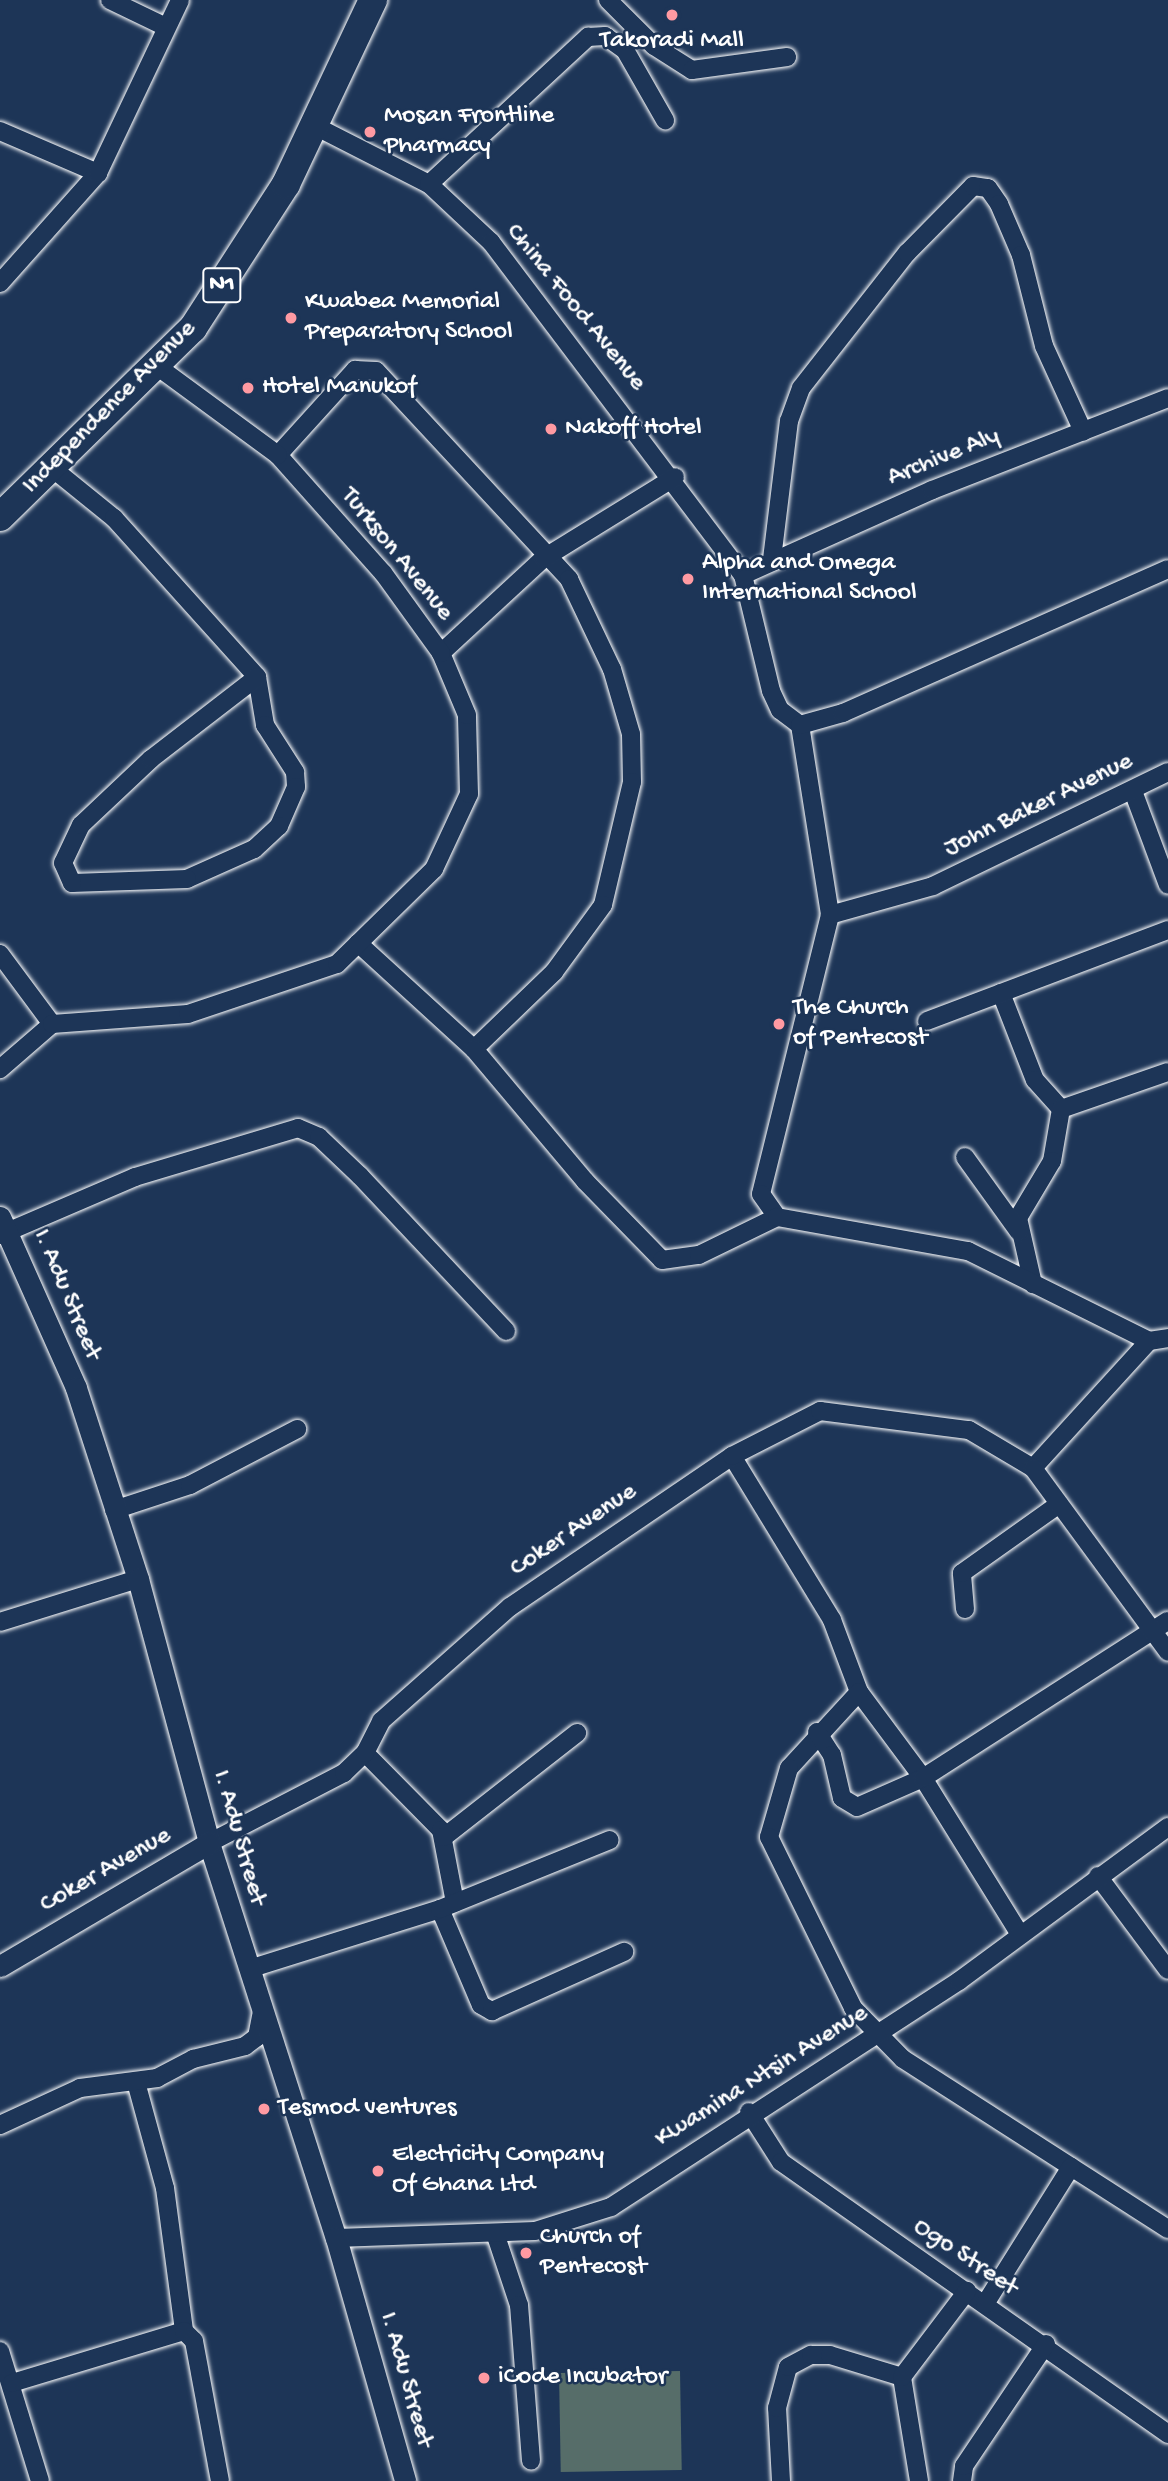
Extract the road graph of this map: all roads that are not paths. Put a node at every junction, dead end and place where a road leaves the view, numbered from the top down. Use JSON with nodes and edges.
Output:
{"nodes":[{"id":1,"x":110,"y":0,"type":"edge"},
{"id":2,"x":180,"y":0,"type":"edge"},
{"id":3,"x":373,"y":0,"type":"edge"},
{"id":4,"x":608,"y":0,"type":"edge"},
{"id":5,"x":166,"y":27,"type":"junction"},
{"id":6,"x":788,"y":57,"type":"dead end"},
{"id":7,"x":665,"y":120,"type":"dead end"},
{"id":8,"x":315,"y":126,"type":"junction"},
{"id":9,"x":0,"y":131,"type":"edge"},
{"id":10,"x":98,"y":173,"type":"junction"},
{"id":11,"x":429,"y":184,"type":"junction"},
{"id":12,"x":0,"y":283,"type":"edge"},
{"id":13,"x":157,"y":366,"type":"junction"},
{"id":14,"x":1168,"y":398,"type":"edge"},
{"id":15,"x":1083,"y":431,"type":"junction"},
{"id":16,"x":278,"y":456,"type":"junction"},
{"id":17,"x":52,"y":468,"type":"junction"},
{"id":18,"x":675,"y":477,"type":"junction"},
{"id":19,"x":0,"y":517,"type":"edge"},
{"id":20,"x":544,"y":558,"type":"junction"},
{"id":21,"x":772,"y":559,"type":"junction"},
{"id":22,"x":1168,"y":569,"type":"edge"},
{"id":23,"x":743,"y":575,"type":"junction"},
{"id":24,"x":441,"y":653,"type":"junction"},
{"id":25,"x":257,"y":677,"type":"junction"},
{"id":26,"x":800,"y":725,"type":"junction"},
{"id":27,"x":1168,"y":772,"type":"edge"},
{"id":28,"x":1133,"y":792,"type":"junction"},
{"id":29,"x":1168,"y":885,"type":"edge"},
{"id":30,"x":830,"y":915,"type":"junction"},
{"id":31,"x":1168,"y":930,"type":"edge"},
{"id":32,"x":358,"y":943,"type":"junction"},
{"id":33,"x":0,"y":954,"type":"edge"},
{"id":34,"x":1001,"y":993,"type":"junction"},
{"id":35,"x":927,"y":1021,"type":"dead end"},
{"id":36,"x":52,"y":1024,"type":"junction"},
{"id":37,"x":474,"y":1049,"type":"junction"},
{"id":38,"x":0,"y":1069,"type":"edge"},
{"id":39,"x":1168,"y":1072,"type":"edge"},
{"id":40,"x":1061,"y":1109,"type":"junction"},
{"id":41,"x":965,"y":1157,"type":"dead end"},
{"id":42,"x":777,"y":1217,"type":"junction"},
{"id":43,"x":3,"y":1227,"type":"edge"},
{"id":44,"x":1019,"y":1232,"type":"junction"},
{"id":45,"x":1033,"y":1284,"type":"junction"},
{"id":46,"x":506,"y":1331,"type":"dead end"},
{"id":47,"x":1168,"y":1338,"type":"edge"},
{"id":48,"x":1149,"y":1341,"type":"junction"},
{"id":49,"x":298,"y":1429,"type":"dead end"},
{"id":50,"x":732,"y":1456,"type":"junction"},
{"id":51,"x":1033,"y":1468,"type":"junction"},
{"id":52,"x":1059,"y":1504,"type":"junction"},
{"id":53,"x":114,"y":1510,"type":"junction"},
{"id":54,"x":138,"y":1578,"type":"junction"},
{"id":55,"x":965,"y":1609,"type":"dead end"},
{"id":56,"x":0,"y":1622,"type":"edge"},
{"id":57,"x":1160,"y":1625,"type":"edge"},
{"id":58,"x":1168,"y":1652,"type":"edge"},
{"id":59,"x":859,"y":1692,"type":"junction"},
{"id":60,"x":817,"y":1732,"type":"junction"},
{"id":61,"x":577,"y":1733,"type":"dead end"},
{"id":62,"x":365,"y":1753,"type":"junction"},
{"id":63,"x":923,"y":1778,"type":"junction"},
{"id":64,"x":1168,"y":1828,"type":"edge"},
{"id":65,"x":444,"y":1837,"type":"junction"},
{"id":66,"x":610,"y":1839,"type":"dead end"},
{"id":67,"x":209,"y":1843,"type":"junction"},
{"id":68,"x":1098,"y":1876,"type":"junction"},
{"id":69,"x":448,"y":1906,"type":"junction"},
{"id":70,"x":1019,"y":1933,"type":"junction"},
{"id":71,"x":624,"y":1952,"type":"dead end"},
{"id":72,"x":0,"y":1966,"type":"edge"},
{"id":73,"x":249,"y":1969,"type":"junction"},
{"id":74,"x":1168,"y":1970,"type":"edge"},
{"id":75,"x":262,"y":2011,"type":"junction"},
{"id":76,"x":877,"y":2036,"type":"junction"},
{"id":77,"x":136,"y":2082,"type":"junction"},
{"id":78,"x":749,"y":2112,"type":"junction"},
{"id":79,"x":0,"y":2125,"type":"edge"},
{"id":80,"x":1071,"y":2167,"type":"junction"},
{"id":81,"x":1168,"y":2229,"type":"edge"},
{"id":82,"x":495,"y":2233,"type":"junction"},
{"id":83,"x":336,"y":2238,"type":"junction"},
{"id":84,"x":967,"y":2291,"type":"junction"},
{"id":85,"x":985,"y":2304,"type":"junction"},
{"id":86,"x":184,"y":2331,"type":"junction"},
{"id":87,"x":1046,"y":2344,"type":"junction"},
{"id":88,"x":0,"y":2351,"type":"edge"},
{"id":89,"x":902,"y":2377,"type":"junction"},
{"id":90,"x":12,"y":2383,"type":"junction"},
{"id":91,"x":1168,"y":2434,"type":"edge"},
{"id":92,"x":531,"y":2461,"type":"dead end"},
{"id":93,"x":40,"y":2481,"type":"edge"},
{"id":94,"x":220,"y":2481,"type":"edge"},
{"id":95,"x":404,"y":2481,"type":"edge"},
{"id":96,"x":782,"y":2481,"type":"edge"},
{"id":97,"x":919,"y":2481,"type":"edge"},
{"id":98,"x":962,"y":2481,"type":"edge"}],
"edges":[{"from":1,"to":5,"type":"street"},
{"from":2,"to":5,"type":"street"},
{"from":3,"to":8,"type":"highway","name":"Independence Avenue","number":"N1"},
{"from":4,"to":6,"type":"street"},
{"from":5,"to":10,"type":"street"},
{"from":7,"to":11,"type":"street"},
{"from":8,"to":11,"type":"street","name":"China Food Avenue"},
{"from":8,"to":13,"type":"highway","name":"Independence Avenue","number":"N1"},
{"from":9,"to":10,"type":"street"},
{"from":10,"to":12,"type":"street"},
{"from":11,"to":18,"type":"street","name":"China Food Avenue"},
{"from":13,"to":16,"type":"street","name":"Turkson Avenue"},
{"from":13,"to":17,"type":"highway","name":"Independence Avenue","number":"N1"},
{"from":14,"to":15,"type":"street","name":"Archive Aly"},
{"from":15,"to":21,"type":"street","name":"Archive Aly"},
{"from":15,"to":21,"type":"street"},
{"from":16,"to":20,"type":"street"},
{"from":16,"to":24,"type":"street","name":"Turkson Avenue"},
{"from":17,"to":19,"type":"highway","name":"Independence Avenue","number":"N1"},
{"from":17,"to":25,"type":"street"},
{"from":18,"to":20,"type":"street"},
{"from":18,"to":23,"type":"street","name":"China Food Avenue"},
{"from":20,"to":24,"type":"street"},
{"from":20,"to":37,"type":"street"},
{"from":21,"to":23,"type":"street","name":"Archive Aly"},
{"from":22,"to":26,"type":"street"},
{"from":23,"to":26,"type":"street","name":"China Food Avenue"},
{"from":24,"to":32,"type":"street","name":"Turkson Avenue"},
{"from":25,"to":25,"type":"street"},
{"from":26,"to":30,"type":"street"},
{"from":27,"to":28,"type":"street","name":"John Baker Avenue"},
{"from":28,"to":29,"type":"street"},
{"from":28,"to":30,"type":"street","name":"John Baker Avenue"},
{"from":30,"to":42,"type":"street"},
{"from":31,"to":34,"type":"street"},
{"from":32,"to":36,"type":"street","name":"Turkson Avenue"},
{"from":32,"to":37,"type":"street"},
{"from":33,"to":36,"type":"street"},
{"from":34,"to":35,"type":"street"},
{"from":34,"to":40,"type":"street"},
{"from":36,"to":38,"type":"street"},
{"from":37,"to":42,"type":"street"},
{"from":39,"to":40,"type":"street"},
{"from":40,"to":44,"type":"street"},
{"from":41,"to":44,"type":"street"},
{"from":42,"to":45,"type":"street"},
{"from":43,"to":46,"type":"street"},
{"from":43,"to":53,"type":"street","name":"I. Adu Street"},
{"from":44,"to":45,"type":"street"},
{"from":45,"to":48,"type":"street"},
{"from":47,"to":48,"type":"street"},
{"from":48,"to":51,"type":"street"},
{"from":49,"to":53,"type":"street"},
{"from":50,"to":51,"type":"street","name":"Coker Avenue"},
{"from":50,"to":59,"type":"street"},
{"from":50,"to":62,"type":"street","name":"Coker Avenue"},
{"from":51,"to":52,"type":"street","name":"Coker Avenue"},
{"from":52,"to":55,"type":"street"},
{"from":52,"to":57,"type":"street","name":"Coker Avenue"},
{"from":53,"to":54,"type":"street","name":"I. Adu Street"},
{"from":54,"to":56,"type":"street"},
{"from":54,"to":67,"type":"street","name":"I. Adu Street"},
{"from":57,"to":58,"type":"street","name":"Coker Avenue"},
{"from":57,"to":63,"type":"street"},
{"from":59,"to":60,"type":"street"},
{"from":59,"to":63,"type":"street"},
{"from":60,"to":63,"type":"street"},
{"from":60,"to":76,"type":"street"},
{"from":61,"to":65,"type":"street"},
{"from":62,"to":65,"type":"street"},
{"from":62,"to":67,"type":"street","name":"Coker Avenue"},
{"from":63,"to":70,"type":"street"},
{"from":64,"to":68,"type":"street","name":"Kwamina Ntsin Avenue"},
{"from":65,"to":69,"type":"street"},
{"from":66,"to":69,"type":"street"},
{"from":67,"to":72,"type":"street","name":"Coker Avenue"},
{"from":67,"to":73,"type":"street","name":"I. Adu Street"},
{"from":68,"to":70,"type":"street","name":"Kwamina Ntsin Avenue"},
{"from":68,"to":74,"type":"street"},
{"from":69,"to":71,"type":"street"},
{"from":69,"to":73,"type":"street"},
{"from":70,"to":76,"type":"street","name":"Kwamina Ntsin Avenue"},
{"from":73,"to":75,"type":"street","name":"I. Adu Street"},
{"from":75,"to":77,"type":"street"},
{"from":75,"to":83,"type":"street","name":"I. Adu Street"},
{"from":76,"to":78,"type":"street","name":"Kwamina Ntsin Avenue"},
{"from":76,"to":80,"type":"street"},
{"from":77,"to":79,"type":"street"},
{"from":77,"to":86,"type":"street"},
{"from":78,"to":82,"type":"street","name":"Kwamina Ntsin Avenue"},
{"from":78,"to":84,"type":"street","name":"Ogo Street"},
{"from":80,"to":81,"type":"street"},
{"from":80,"to":85,"type":"street"},
{"from":82,"to":83,"type":"street","name":"Kwamina Ntsin Avenue"},
{"from":82,"to":92,"type":"street"},
{"from":83,"to":95,"type":"street","name":"I. Adu Street"},
{"from":84,"to":85,"type":"street","name":"Ogo Street"},
{"from":84,"to":89,"type":"street"},
{"from":85,"to":87,"type":"street","name":"Ogo Street"},
{"from":86,"to":90,"type":"street"},
{"from":86,"to":94,"type":"street"},
{"from":87,"to":91,"type":"street","name":"Ogo Street"},
{"from":87,"to":98,"type":"street"},
{"from":88,"to":90,"type":"street"},
{"from":89,"to":96,"type":"street"},
{"from":89,"to":97,"type":"street"},
{"from":90,"to":93,"type":"street"}]}
